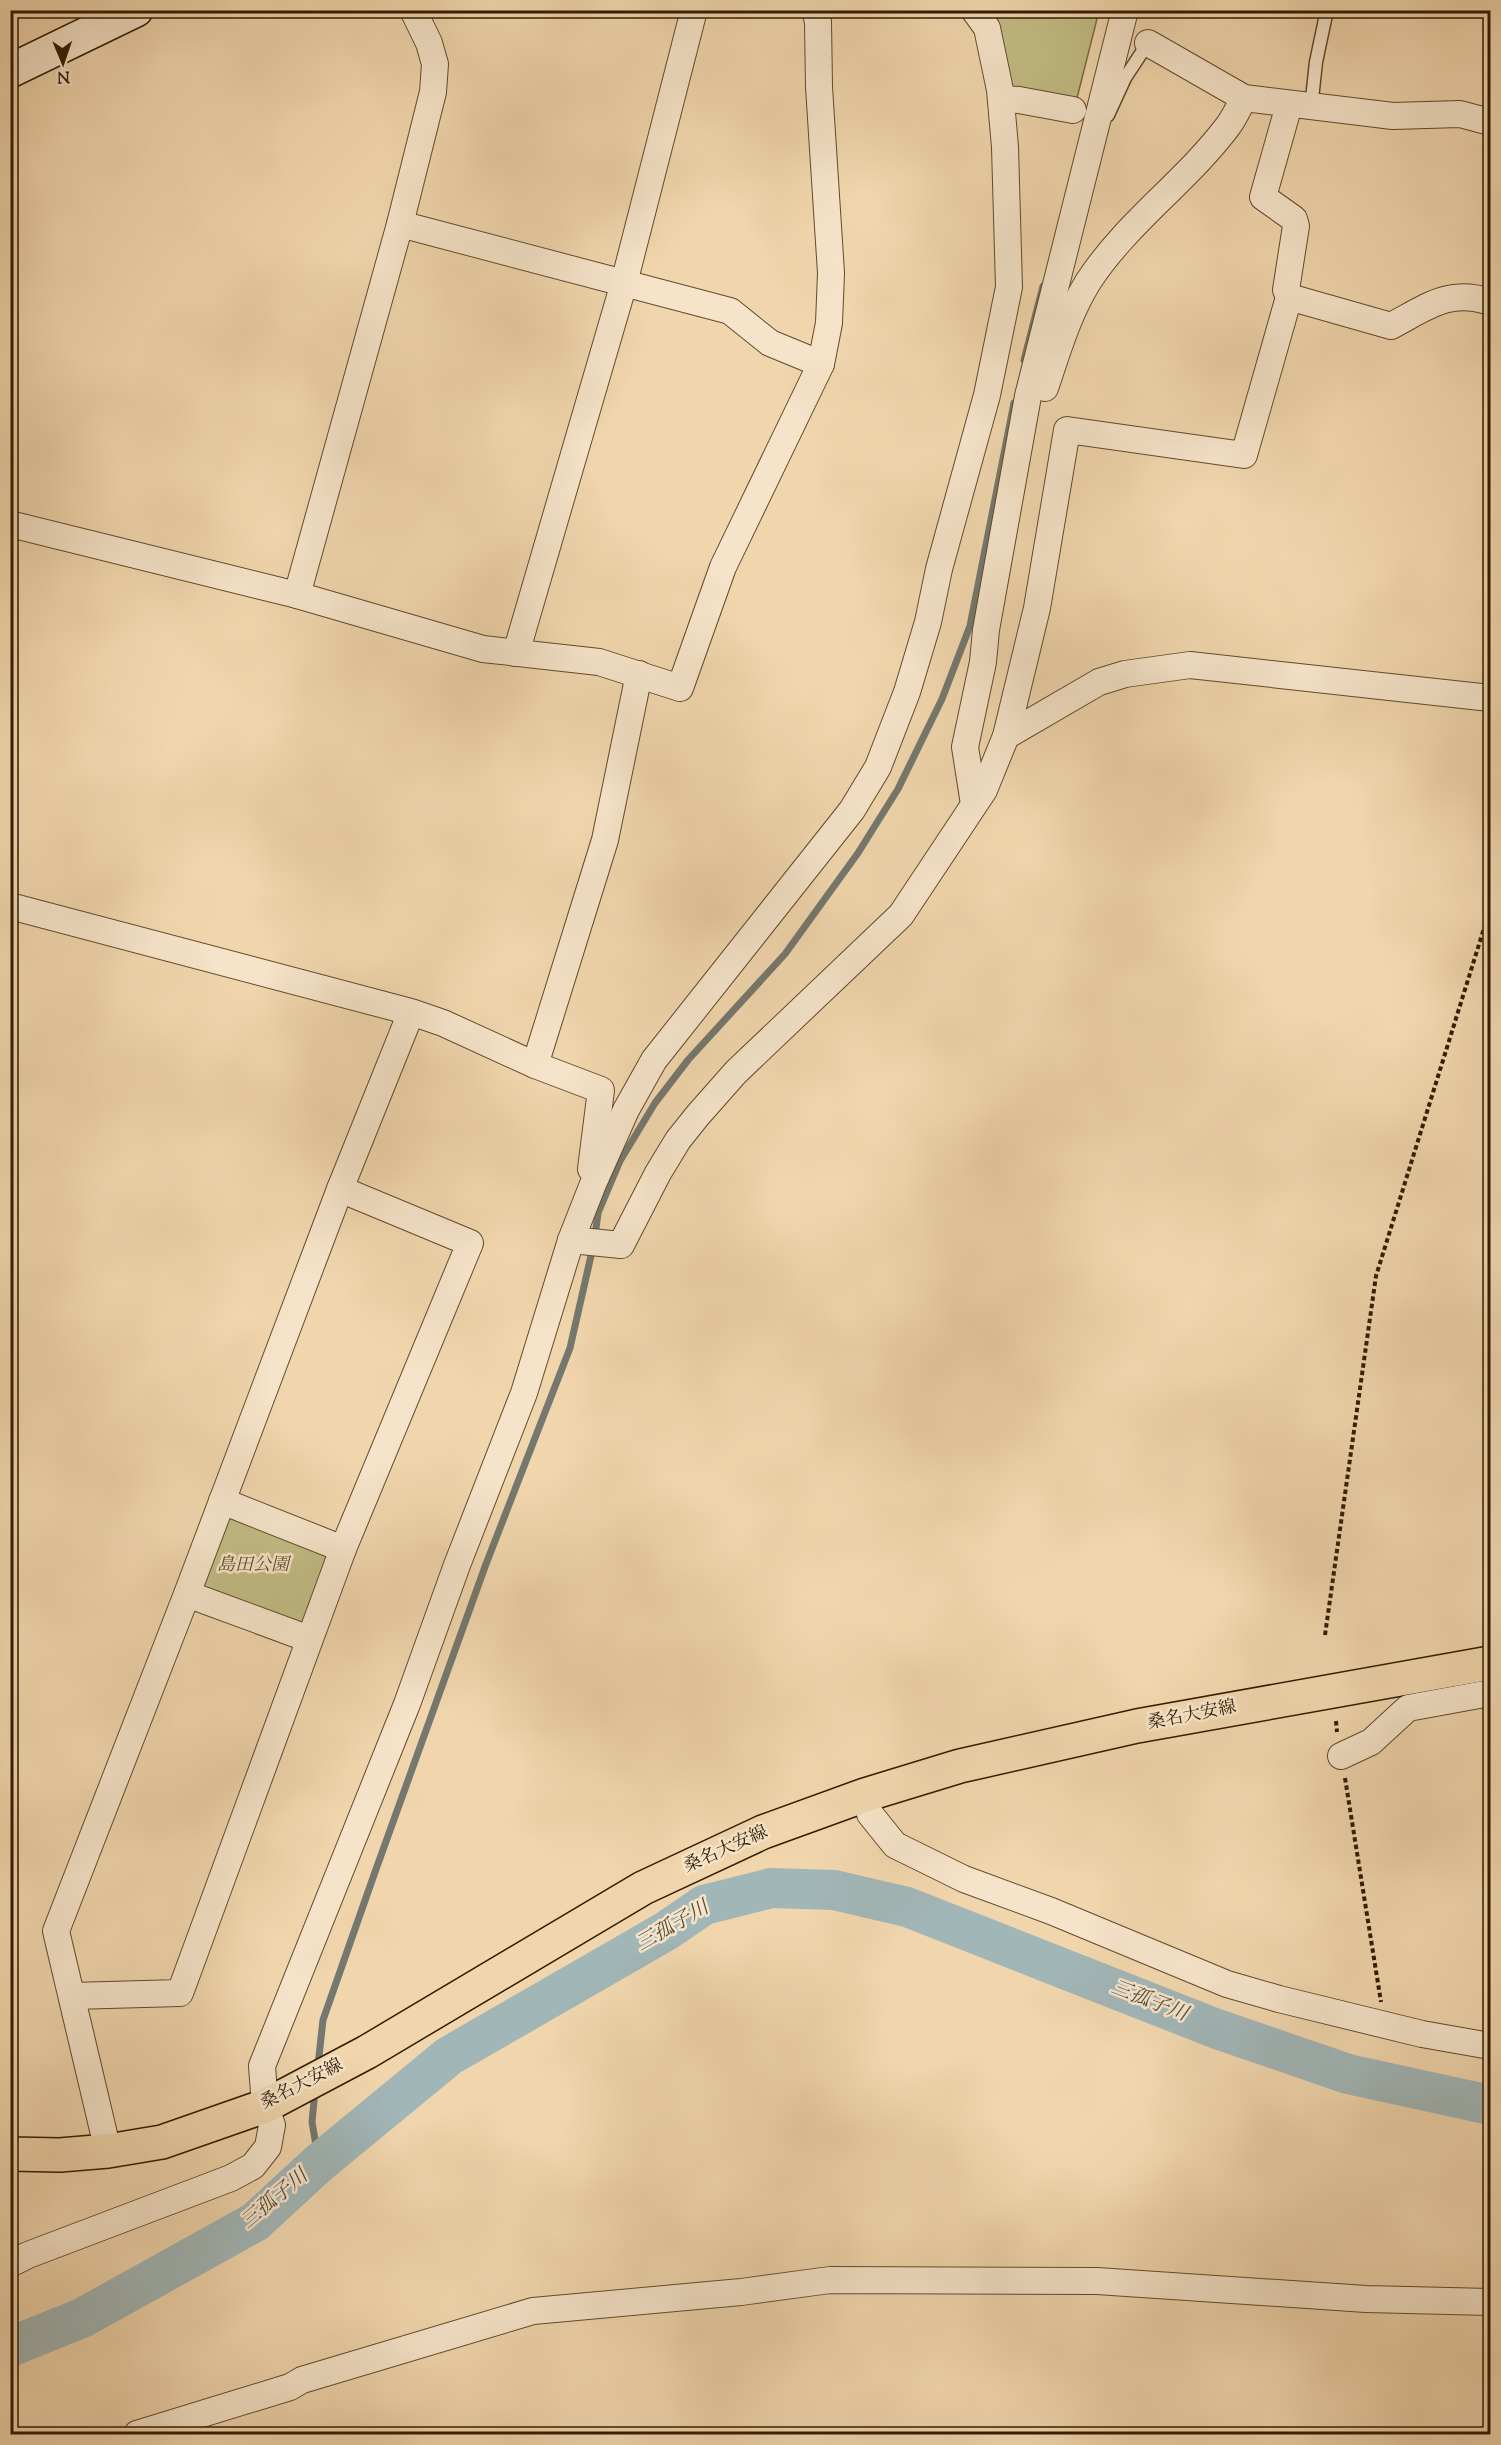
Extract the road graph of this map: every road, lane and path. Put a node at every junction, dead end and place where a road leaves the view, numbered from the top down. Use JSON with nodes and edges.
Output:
{"nodes":[{"id":1,"x":136,"y":10,"type":"edge"},
{"id":2,"x":413,"y":10,"type":"edge"},
{"id":3,"x":694,"y":10,"type":"edge"},
{"id":4,"x":815,"y":10,"type":"edge"},
{"id":5,"x":975,"y":10,"type":"edge"},
{"id":6,"x":1125,"y":10,"type":"edge"},
{"id":7,"x":1327,"y":10,"type":"edge"},
{"id":8,"x":1148,"y":43,"type":"joint"},
{"id":9,"x":10,"y":71,"type":"edge"},
{"id":10,"x":1244,"y":98,"type":"junction"},
{"id":11,"x":1010,"y":100,"type":"junction"},
{"id":12,"x":1300,"y":106,"type":"junction"},
{"id":13,"x":1073,"y":110,"type":"dead end"},
{"id":14,"x":1491,"y":122,"type":"edge"},
{"id":15,"x":1092,"y":138,"type":"junction"},
{"id":16,"x":400,"y":224,"type":"junction"},
{"id":17,"x":624,"y":283,"type":"junction"},
{"id":18,"x":1289,"y":297,"type":"junction"},
{"id":19,"x":1491,"y":302,"type":"edge"},
{"id":20,"x":821,"y":364,"type":"junction"},
{"id":21,"x":1006,"y":513,"type":"junction"},
{"id":22,"x":10,"y":524,"type":"edge"},
{"id":23,"x":297,"y":595,"type":"junction"},
{"id":24,"x":516,"y":652,"type":"junction"},
{"id":25,"x":639,"y":674,"type":"junction"},
{"id":26,"x":1491,"y":698,"type":"edge"},
{"id":27,"x":1006,"y":736,"type":"junction"},
{"id":28,"x":974,"y":804,"type":"junction"},
{"id":29,"x":10,"y":906,"type":"edge"},
{"id":30,"x":1491,"y":909,"type":"edge"},
{"id":31,"x":408,"y":1020,"type":"dead end"},
{"id":32,"x":535,"y":1065,"type":"junction"},
{"id":33,"x":340,"y":1189,"type":"junction"},
{"id":34,"x":588,"y":1197,"type":"junction"},
{"id":35,"x":576,"y":1240,"type":"junction"},
{"id":36,"x":222,"y":1501,"type":"junction"},
{"id":37,"x":343,"y":1549,"type":"junction"},
{"id":38,"x":187,"y":1594,"type":"junction"},
{"id":39,"x":1325,"y":1635,"type":"dead end"},
{"id":40,"x":309,"y":1639,"type":"junction"},
{"id":41,"x":1491,"y":1663,"type":"edge"},
{"id":42,"x":1491,"y":1693,"type":"edge"},
{"id":43,"x":1341,"y":1756,"type":"joint"},
{"id":44,"x":865,"y":1795,"type":"junction"},
{"id":45,"x":72,"y":1996,"type":"junction"},
{"id":46,"x":1384,"y":2024,"type":"junction"},
{"id":47,"x":1491,"y":2046,"type":"edge"},
{"id":48,"x":275,"y":2101,"type":"junction"},
{"id":49,"x":108,"y":2151,"type":"junction"},
{"id":50,"x":10,"y":2154,"type":"edge"},
{"id":51,"x":10,"y":2264,"type":"edge"},
{"id":52,"x":1491,"y":2302,"type":"edge"},
{"id":53,"x":137,"y":2434,"type":"edge"}],
"edges":[{"from":1,"to":9,"type":"street"},
{"from":2,"to":16,"type":"street"},
{"from":3,"to":17,"type":"street"},
{"from":4,"to":20,"type":"street"},
{"from":5,"to":11,"type":"street"},
{"from":6,"to":15,"type":"street"},
{"from":7,"to":12,"type":"lane"},
{"from":8,"to":10,"type":"street"},
{"from":8,"to":15,"type":"lane"},
{"from":10,"to":12,"type":"street"},
{"from":10,"to":21,"type":"street"},
{"from":11,"to":13,"type":"street"},
{"from":11,"to":34,"type":"street"},
{"from":12,"to":14,"type":"street"},
{"from":12,"to":18,"type":"street"},
{"from":15,"to":21,"type":"street"},
{"from":16,"to":17,"type":"street"},
{"from":16,"to":23,"type":"street"},
{"from":17,"to":20,"type":"street"},
{"from":17,"to":24,"type":"street"},
{"from":18,"to":19,"type":"street"},
{"from":18,"to":27,"type":"street"},
{"from":20,"to":25,"type":"street"},
{"from":21,"to":28,"type":"street"},
{"from":22,"to":23,"type":"street"},
{"from":23,"to":24,"type":"street"},
{"from":24,"to":25,"type":"street"},
{"from":25,"to":32,"type":"street"},
{"from":26,"to":27,"type":"street"},
{"from":27,"to":28,"type":"street"},
{"from":28,"to":35,"type":"street"},
{"from":29,"to":32,"type":"street"},
{"from":30,"to":39,"type":"path"},
{"from":31,"to":33,"type":"street"},
{"from":32,"to":34,"type":"street"},
{"from":33,"to":36,"type":"street"},
{"from":33,"to":37,"type":"street"},
{"from":34,"to":35,"type":"street"},
{"from":35,"to":48,"type":"street"},
{"from":36,"to":37,"type":"street"},
{"from":36,"to":38,"type":"street"},
{"from":37,"to":40,"type":"street"},
{"from":38,"to":40,"type":"street"},
{"from":38,"to":45,"type":"street"},
{"from":40,"to":45,"type":"street"},
{"from":41,"to":44,"type":"main road","name":"桑名大安線"},
{"from":42,"to":43,"type":"street"},
{"from":43,"to":46,"type":"path"},
{"from":44,"to":46,"type":"street"},
{"from":44,"to":48,"type":"main road","name":"桑名大安線"},
{"from":45,"to":49,"type":"street"},
{"from":46,"to":47,"type":"street"},
{"from":48,"to":49,"type":"main road","name":"桑名大安線"},
{"from":48,"to":51,"type":"street"},
{"from":49,"to":50,"type":"main road","name":"桑名大安線"},
{"from":52,"to":53,"type":"street"}]}
